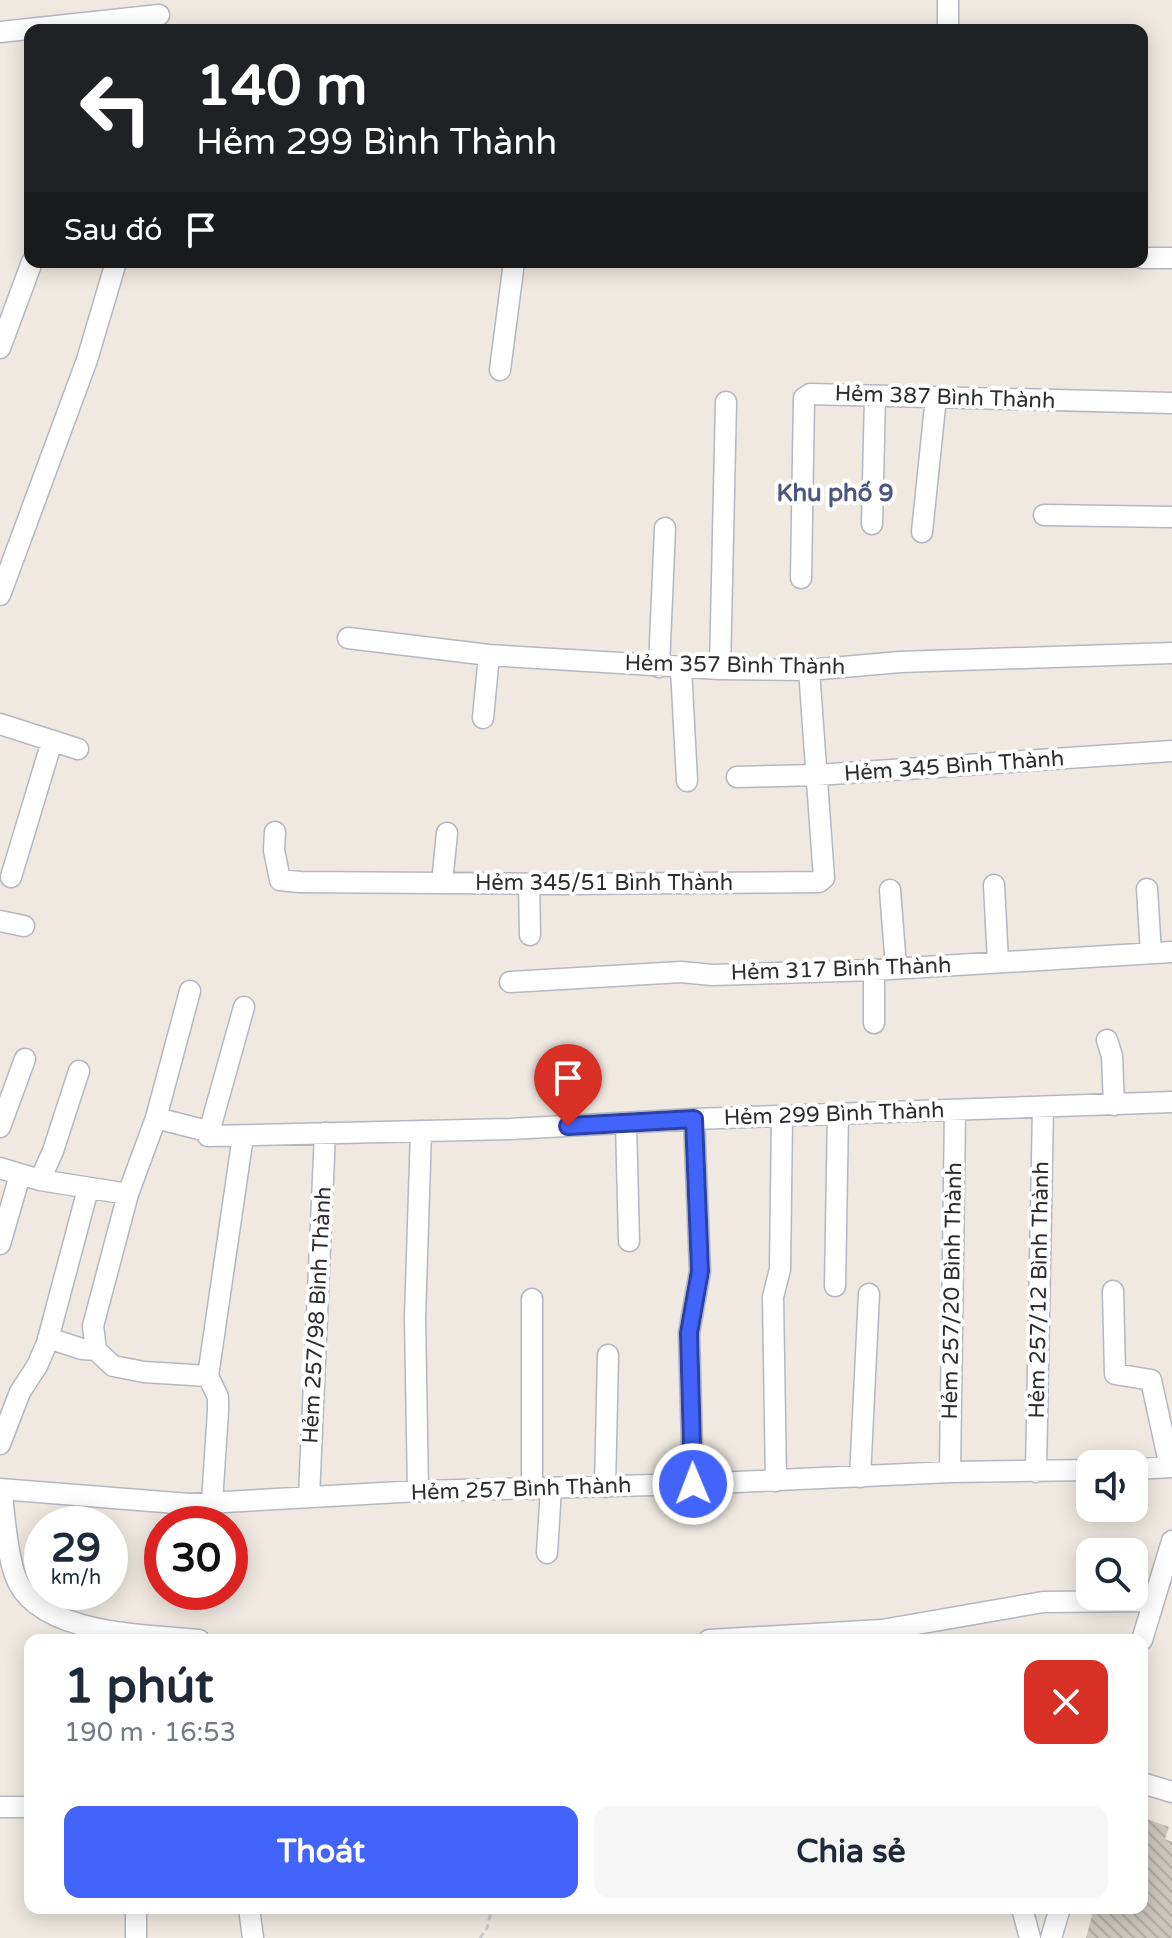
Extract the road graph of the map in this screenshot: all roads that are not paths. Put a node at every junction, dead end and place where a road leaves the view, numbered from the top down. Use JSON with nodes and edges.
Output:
{"nodes":[{"id":1,"x":948,"y":0,"type":"edge"},
{"id":2,"x":159,"y":15,"type":"dead end"},
{"id":3,"x":75,"y":24,"type":"edge"},
{"id":4,"x":948,"y":24,"type":"edge"},
{"id":5,"x":24,"y":29,"type":"edge"},
{"id":6,"x":0,"y":32,"type":"edge"},
{"id":7,"x":1148,"y":258,"type":"edge"},
{"id":8,"x":1172,"y":258,"type":"edge"},
{"id":9,"x":30,"y":268,"type":"edge"},
{"id":10,"x":114,"y":268,"type":"edge"},
{"id":11,"x":513,"y":268,"type":"edge"},
{"id":12,"x":0,"y":348,"type":"edge"},
{"id":13,"x":500,"y":370,"type":"dead end"},
{"id":14,"x":875,"y":396,"type":"junction"},
{"id":15,"x":936,"y":397,"type":"junction"},
{"id":16,"x":726,"y":402,"type":"dead end"},
{"id":17,"x":1172,"y":403,"type":"edge"},
{"id":18,"x":1044,"y":515,"type":"dead end"},
{"id":19,"x":1172,"y":517,"type":"edge"},
{"id":20,"x":872,"y":524,"type":"dead end"},
{"id":21,"x":665,"y":528,"type":"dead end"},
{"id":22,"x":922,"y":532,"type":"dead end"},
{"id":23,"x":801,"y":578,"type":"dead end"},
{"id":24,"x":0,"y":595,"type":"edge"},
{"id":25,"x":348,"y":638,"type":"dead end"},
{"id":26,"x":1172,"y":653,"type":"edge"},
{"id":27,"x":489,"y":655,"type":"junction"},
{"id":28,"x":659,"y":667,"type":"junction"},
{"id":29,"x":681,"y":668,"type":"junction"},
{"id":30,"x":720,"y":669,"type":"junction"},
{"id":31,"x":809,"y":670,"type":"junction"},
{"id":32,"x":483,"y":718,"type":"dead end"},
{"id":33,"x":0,"y":724,"type":"edge"},
{"id":34,"x":52,"y":741,"type":"junction"},
{"id":35,"x":78,"y":749,"type":"dead end"},
{"id":36,"x":1172,"y":751,"type":"edge"},
{"id":37,"x":817,"y":775,"type":"junction"},
{"id":38,"x":737,"y":777,"type":"dead end"},
{"id":39,"x":687,"y":781,"type":"dead end"},
{"id":40,"x":275,"y":832,"type":"dead end"},
{"id":41,"x":447,"y":833,"type":"dead end"},
{"id":42,"x":11,"y":877,"type":"dead end"},
{"id":43,"x":442,"y":883,"type":"junction"},
{"id":44,"x":529,"y":884,"type":"junction"},
{"id":45,"x":994,"y":885,"type":"dead end"},
{"id":46,"x":1147,"y":889,"type":"dead end"},
{"id":47,"x":890,"y":890,"type":"dead end"},
{"id":48,"x":0,"y":921,"type":"edge"},
{"id":49,"x":24,"y":926,"type":"dead end"},
{"id":50,"x":530,"y":935,"type":"dead end"},
{"id":51,"x":1172,"y":952,"type":"edge"},
{"id":52,"x":1151,"y":953,"type":"junction"},
{"id":53,"x":998,"y":962,"type":"junction"},
{"id":54,"x":896,"y":967,"type":"junction"},
{"id":55,"x":874,"y":970,"type":"junction"},
{"id":56,"x":510,"y":982,"type":"dead end"},
{"id":57,"x":190,"y":991,"type":"dead end"},
{"id":58,"x":244,"y":1007,"type":"dead end"},
{"id":59,"x":874,"y":1023,"type":"dead end"},
{"id":60,"x":1107,"y":1040,"type":"dead end"},
{"id":61,"x":25,"y":1059,"type":"dead end"},
{"id":62,"x":79,"y":1071,"type":"dead end"},
{"id":63,"x":1172,"y":1102,"type":"edge"},
{"id":64,"x":1114,"y":1105,"type":"junction"},
{"id":65,"x":1043,"y":1107,"type":"junction"},
{"id":66,"x":955,"y":1110,"type":"junction"},
{"id":67,"x":838,"y":1114,"type":"junction"},
{"id":68,"x":782,"y":1117,"type":"junction"},
{"id":69,"x":156,"y":1118,"type":"junction"},
{"id":70,"x":694,"y":1119,"type":"junction"},
{"id":71,"x":626,"y":1123,"type":"junction"},
{"id":72,"x":0,"y":1127,"type":"edge"},
{"id":73,"x":421,"y":1131,"type":"junction"},
{"id":74,"x":208,"y":1133,"type":"junction"},
{"id":75,"x":325,"y":1133,"type":"junction"},
{"id":76,"x":243,"y":1136,"type":"junction"},
{"id":77,"x":10,"y":1171,"type":"edge"},
{"id":78,"x":40,"y":1180,"type":"junction"},
{"id":79,"x":88,"y":1189,"type":"junction"},
{"id":80,"x":128,"y":1194,"type":"junction"},
{"id":81,"x":629,"y":1241,"type":"dead end"},
{"id":82,"x":0,"y":1244,"type":"edge"},
{"id":83,"x":835,"y":1286,"type":"dead end"},
{"id":84,"x":1113,"y":1291,"type":"dead end"},
{"id":85,"x":869,"y":1294,"type":"dead end"},
{"id":86,"x":532,"y":1299,"type":"dead end"},
{"id":87,"x":48,"y":1338,"type":"junction"},
{"id":88,"x":96,"y":1350,"type":"junction"},
{"id":89,"x":608,"y":1355,"type":"dead end"},
{"id":90,"x":208,"y":1376,"type":"junction"},
{"id":91,"x":0,"y":1444,"type":"edge"},
{"id":92,"x":1171,"y":1467,"type":"edge"},
{"id":93,"x":1148,"y":1468,"type":"edge"},
{"id":94,"x":1076,"y":1471,"type":"edge"},
{"id":95,"x":950,"y":1472,"type":"junction"},
{"id":96,"x":1036,"y":1472,"type":"junction"},
{"id":97,"x":860,"y":1477,"type":"junction"},
{"id":98,"x":776,"y":1481,"type":"junction"},
{"id":99,"x":693,"y":1484,"type":"junction"},
{"id":100,"x":605,"y":1487,"type":"junction"},
{"id":101,"x":0,"y":1489,"type":"edge"},
{"id":102,"x":542,"y":1489,"type":"junction"},
{"id":103,"x":418,"y":1491,"type":"junction"},
{"id":104,"x":309,"y":1497,"type":"junction"},
{"id":105,"x":212,"y":1502,"type":"junction"},
{"id":106,"x":1172,"y":1541,"type":"edge"},
{"id":107,"x":547,"y":1553,"type":"dead end"},
{"id":108,"x":1154,"y":1601,"type":"junction"},
{"id":109,"x":138,"y":1634,"type":"edge"},
{"id":110,"x":813,"y":1634,"type":"edge"},
{"id":111,"x":1144,"y":1634,"type":"edge"},
{"id":112,"x":1148,"y":1785,"type":"edge"},
{"id":113,"x":1172,"y":1792,"type":"edge"},
{"id":114,"x":0,"y":1807,"type":"edge"},
{"id":115,"x":24,"y":1807,"type":"edge"},
{"id":116,"x":136,"y":1914,"type":"edge"},
{"id":117,"x":250,"y":1914,"type":"edge"},
{"id":118,"x":1024,"y":1914,"type":"edge"},
{"id":119,"x":1058,"y":1914,"type":"edge"},
{"id":120,"x":136,"y":1938,"type":"edge"},
{"id":121,"x":253,"y":1938,"type":"edge"},
{"id":122,"x":1030,"y":1938,"type":"edge"},
{"id":123,"x":1051,"y":1938,"type":"edge"}],
"edges":[{"from":1,"to":4,"type":"street"},
{"from":2,"to":3,"type":"street"},
{"from":5,"to":6,"type":"street"},
{"from":7,"to":8,"type":"street"},
{"from":9,"to":12,"type":"street"},
{"from":10,"to":24,"type":"street"},
{"from":11,"to":13,"type":"street"},
{"from":14,"to":15,"type":"street","name":"Hẻm 387 Bình Thành"},
{"from":14,"to":20,"type":"street"},
{"from":14,"to":23,"type":"street","name":"Hẻm 387 Bình Thành"},
{"from":15,"to":17,"type":"street","name":"Hẻm 387 Bình Thành"},
{"from":15,"to":22,"type":"street"},
{"from":16,"to":30,"type":"street"},
{"from":18,"to":19,"type":"street"},
{"from":21,"to":28,"type":"street"},
{"from":25,"to":27,"type":"street","name":"Hẻm 357 Bình Thành"},
{"from":26,"to":31,"type":"street","name":"Hẻm 357 Bình Thành"},
{"from":27,"to":28,"type":"street","name":"Hẻm 357 Bình Thành"},
{"from":27,"to":32,"type":"street"},
{"from":28,"to":29,"type":"street","name":"Hẻm 357 Bình Thành"},
{"from":29,"to":30,"type":"street","name":"Hẻm 357 Bình Thành"},
{"from":29,"to":39,"type":"street"},
{"from":30,"to":31,"type":"street","name":"Hẻm 357 Bình Thành"},
{"from":31,"to":37,"type":"street"},
{"from":33,"to":34,"type":"street"},
{"from":34,"to":35,"type":"street"},
{"from":34,"to":42,"type":"street"},
{"from":36,"to":37,"type":"street","name":"Hẻm 345 Bình Thành"},
{"from":37,"to":38,"type":"street","name":"Hẻm 345 Bình Thành"},
{"from":37,"to":44,"type":"street","name":"Hẻm 345/51 Bình Thành"},
{"from":40,"to":43,"type":"street","name":"Hẻm 345/51 Bình Thành"},
{"from":41,"to":43,"type":"street"},
{"from":43,"to":44,"type":"street","name":"Hẻm 345/51 Bình Thành"},
{"from":44,"to":50,"type":"street"},
{"from":45,"to":53,"type":"street"},
{"from":46,"to":52,"type":"street"},
{"from":47,"to":54,"type":"street"},
{"from":48,"to":49,"type":"street"},
{"from":51,"to":52,"type":"street","name":"Hẻm 317 Bình Thành"},
{"from":52,"to":53,"type":"street","name":"Hẻm 317 Bình Thành"},
{"from":53,"to":54,"type":"street","name":"Hẻm 317 Bình Thành"},
{"from":54,"to":55,"type":"street","name":"Hẻm 317 Bình Thành"},
{"from":55,"to":56,"type":"street","name":"Hẻm 317 Bình Thành"},
{"from":55,"to":59,"type":"street"},
{"from":57,"to":69,"type":"street"},
{"from":58,"to":74,"type":"street"},
{"from":60,"to":64,"type":"street"},
{"from":61,"to":72,"type":"street"},
{"from":62,"to":78,"type":"street"},
{"from":63,"to":64,"type":"street","name":"Hẻm 299 Bình Thành"},
{"from":64,"to":65,"type":"street","name":"Hẻm 299 Bình Thành"},
{"from":65,"to":66,"type":"street","name":"Hẻm 299 Bình Thành"},
{"from":65,"to":96,"type":"street","name":"Hẻm 257/12 Bình Thành"},
{"from":66,"to":67,"type":"street","name":"Hẻm 299 Bình Thành"},
{"from":66,"to":95,"type":"street","name":"Hẻm 257/20 Bình Thành"},
{"from":67,"to":68,"type":"street","name":"Hẻm 299 Bình Thành"},
{"from":67,"to":83,"type":"street"},
{"from":68,"to":70,"type":"street","name":"Hẻm 299 Bình Thành"},
{"from":68,"to":98,"type":"street"},
{"from":69,"to":74,"type":"street","name":"Hẻm 299 Bình Thành"},
{"from":69,"to":80,"type":"street"},
{"from":70,"to":71,"type":"street","name":"Hẻm 299 Bình Thành"},
{"from":70,"to":99,"type":"street"},
{"from":71,"to":73,"type":"street","name":"Hẻm 299 Bình Thành"},
{"from":71,"to":81,"type":"street"},
{"from":73,"to":75,"type":"street","name":"Hẻm 299 Bình Thành"},
{"from":73,"to":103,"type":"street"},
{"from":74,"to":76,"type":"street","name":"Hẻm 299 Bình Thành"},
{"from":75,"to":76,"type":"street","name":"Hẻm 299 Bình Thành"},
{"from":75,"to":104,"type":"street","name":"Hẻm 257/98 Bình Thành"},
{"from":76,"to":90,"type":"street"},
{"from":77,"to":78,"type":"street"},
{"from":77,"to":82,"type":"street"},
{"from":78,"to":79,"type":"street"},
{"from":79,"to":80,"type":"street"},
{"from":79,"to":87,"type":"street"},
{"from":80,"to":88,"type":"street"},
{"from":84,"to":92,"type":"street"},
{"from":85,"to":97,"type":"street"},
{"from":86,"to":102,"type":"street"},
{"from":87,"to":88,"type":"street"},
{"from":87,"to":91,"type":"street"},
{"from":88,"to":90,"type":"street"},
{"from":89,"to":100,"type":"street"},
{"from":90,"to":105,"type":"street"},
{"from":92,"to":93,"type":"street"},
{"from":94,"to":96,"type":"street","name":"Hẻm 257 Bình Thành"},
{"from":95,"to":96,"type":"street","name":"Hẻm 257 Bình Thành"},
{"from":95,"to":97,"type":"street","name":"Hẻm 257 Bình Thành"},
{"from":97,"to":98,"type":"street","name":"Hẻm 257 Bình Thành"},
{"from":98,"to":99,"type":"street","name":"Hẻm 257 Bình Thành"},
{"from":99,"to":100,"type":"street","name":"Hẻm 257 Bình Thành"},
{"from":100,"to":102,"type":"street","name":"Hẻm 257 Bình Thành"},
{"from":101,"to":105,"type":"street","name":"Hẻm 257 Bình Thành"},
{"from":101,"to":109,"type":"street"},
{"from":102,"to":103,"type":"street","name":"Hẻm 257 Bình Thành"},
{"from":102,"to":107,"type":"street"},
{"from":103,"to":104,"type":"street","name":"Hẻm 257 Bình Thành"},
{"from":104,"to":105,"type":"street","name":"Hẻm 257 Bình Thành"},
{"from":106,"to":108,"type":"street"},
{"from":108,"to":110,"type":"street"},
{"from":108,"to":111,"type":"street"},
{"from":112,"to":113,"type":"street"},
{"from":114,"to":115,"type":"street"},
{"from":116,"to":120,"type":"street"},
{"from":117,"to":121,"type":"street"},
{"from":118,"to":122,"type":"street"},
{"from":119,"to":123,"type":"street"}]}
